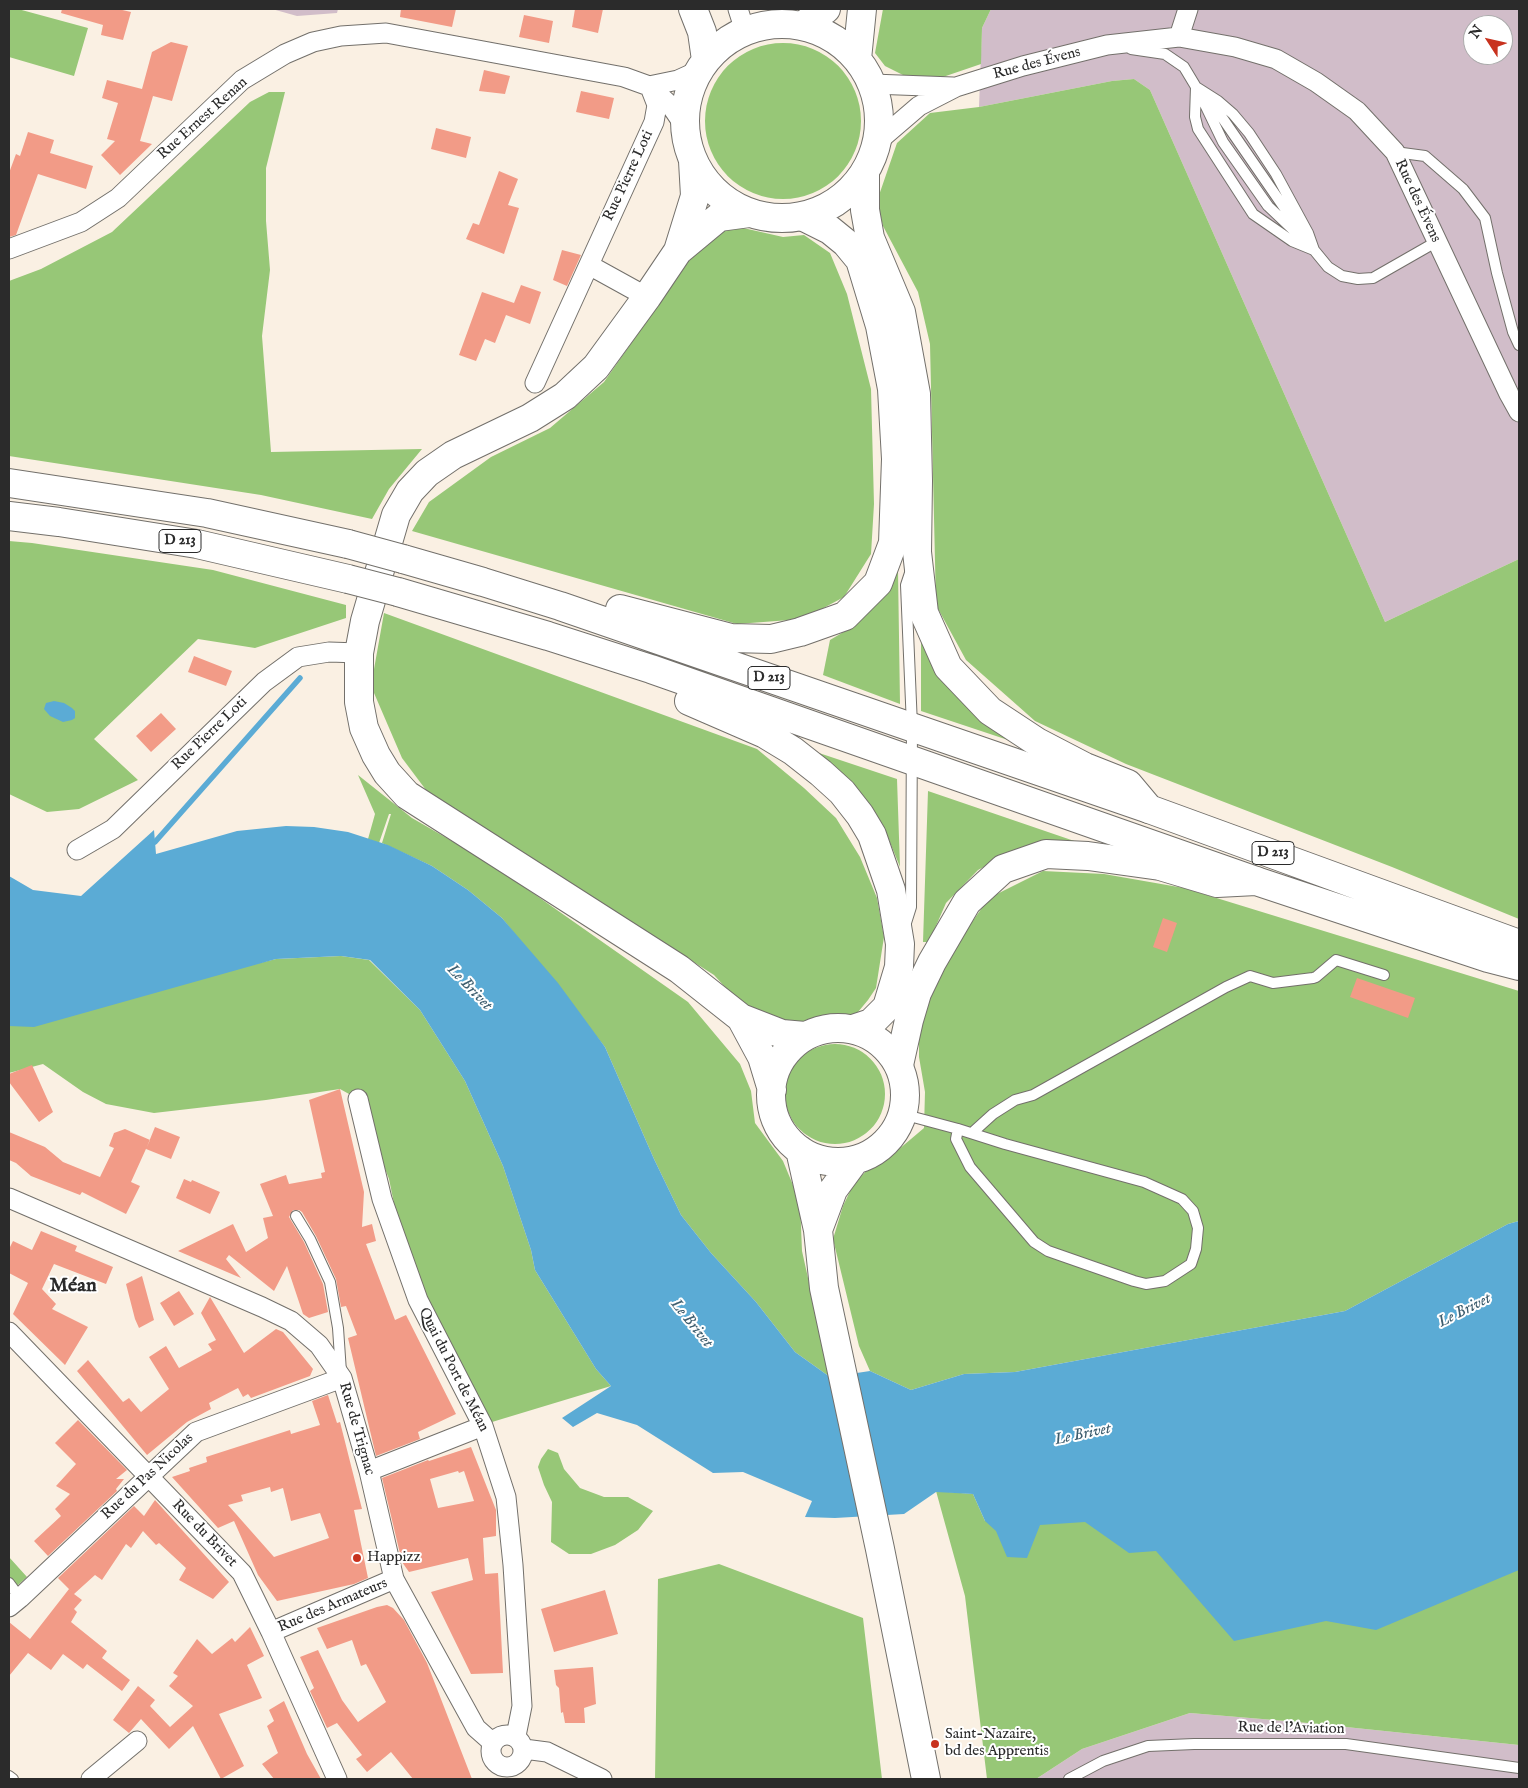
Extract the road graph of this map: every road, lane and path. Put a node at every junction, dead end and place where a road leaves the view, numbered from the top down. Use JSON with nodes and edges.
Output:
{"nodes":[{"id":1,"x":693,"y":9,"type":"edge"},
{"id":2,"x":703,"y":9,"type":"edge"},
{"id":3,"x":826,"y":9,"type":"edge"},
{"id":4,"x":862,"y":9,"type":"edge"},
{"id":5,"x":1188,"y":9,"type":"edge"},
{"id":6,"x":740,"y":25,"type":"edge"},
{"id":7,"x":802,"y":26,"type":"junction"},
{"id":8,"x":1179,"y":37,"type":"junction"},
{"id":9,"x":1108,"y":45,"type":"junction"},
{"id":10,"x":857,"y":59,"type":"junction"},
{"id":11,"x":703,"y":65,"type":"junction"},
{"id":12,"x":872,"y":84,"type":"junction"},
{"id":13,"x":649,"y":86,"type":"junction"},
{"id":14,"x":1196,"y":87,"type":"junction"},
{"id":15,"x":956,"y":88,"type":"junction"},
{"id":16,"x":684,"y":125,"type":"junction"},
{"id":17,"x":877,"y":142,"type":"junction"},
{"id":18,"x":1395,"y":152,"type":"junction"},
{"id":19,"x":693,"y":161,"type":"junction"},
{"id":20,"x":865,"y":172,"type":"junction"},
{"id":21,"x":749,"y":213,"type":"junction"},
{"id":22,"x":804,"y":216,"type":"junction"},
{"id":23,"x":1436,"y":242,"type":"junction"},
{"id":24,"x":9,"y":249,"type":"edge"},
{"id":25,"x":1314,"y":250,"type":"junction"},
{"id":26,"x":678,"y":251,"type":"junction"},
{"id":27,"x":589,"y":265,"type":"junction"},
{"id":28,"x":647,"y":297,"type":"junction"},
{"id":29,"x":1519,"y":345,"type":"edge"},
{"id":30,"x":535,"y":383,"type":"dead end"},
{"id":31,"x":1519,"y":412,"type":"edge"},
{"id":32,"x":9,"y":482,"type":"edge"},
{"id":33,"x":9,"y":516,"type":"edge"},
{"id":34,"x":917,"y":552,"type":"junction"},
{"id":35,"x":560,"y":606,"type":"junction"},
{"id":36,"x":548,"y":636,"type":"junction"},
{"id":37,"x":359,"y":653,"type":"junction"},
{"id":38,"x":912,"y":726,"type":"junction"},
{"id":39,"x":910,"y":761,"type":"junction"},
{"id":40,"x":1149,"y":809,"type":"junction"},
{"id":41,"x":77,"y":850,"type":"dead end"},
{"id":42,"x":1256,"y":881,"type":"junction"},
{"id":43,"x":900,"y":944,"type":"junction"},
{"id":44,"x":1519,"y":944,"type":"edge"},
{"id":45,"x":1519,"y":966,"type":"edge"},
{"id":46,"x":1384,"y":975,"type":"dead end"},
{"id":47,"x":741,"y":1018,"type":"junction"},
{"id":48,"x":853,"y":1029,"type":"junction"},
{"id":49,"x":805,"y":1036,"type":"junction"},
{"id":50,"x":899,"y":1065,"type":"junction"},
{"id":51,"x":772,"y":1090,"type":"junction"},
{"id":52,"x":358,"y":1099,"type":"dead end"},
{"id":53,"x":902,"y":1114,"type":"junction"},
{"id":54,"x":958,"y":1129,"type":"junction"},
{"id":55,"x":972,"y":1133,"type":"junction"},
{"id":56,"x":800,"y":1150,"type":"junction"},
{"id":57,"x":855,"y":1160,"type":"junction"},
{"id":58,"x":9,"y":1198,"type":"edge"},
{"id":59,"x":296,"y":1216,"type":"dead end"},
{"id":60,"x":818,"y":1230,"type":"junction"},
{"id":61,"x":9,"y":1332,"type":"edge"},
{"id":62,"x":342,"y":1378,"type":"junction"},
{"id":63,"x":483,"y":1426,"type":"junction"},
{"id":64,"x":369,"y":1471,"type":"junction"},
{"id":65,"x":148,"y":1477,"type":"junction"},
{"id":66,"x":394,"y":1579,"type":"junction"},
{"id":67,"x":9,"y":1583,"type":"edge"},
{"id":68,"x":14,"y":1603,"type":"edge"},
{"id":69,"x":271,"y":1632,"type":"junction"},
{"id":70,"x":137,"y":1741,"type":"dead end"},
{"id":71,"x":493,"y":1743,"type":"junction"},
{"id":72,"x":520,"y":1743,"type":"junction"},
{"id":73,"x":1519,"y":1768,"type":"edge"},
{"id":74,"x":513,"y":1773,"type":"edge"},
{"id":75,"x":9,"y":1776,"type":"edge"},
{"id":76,"x":13,"y":1779,"type":"edge"},
{"id":77,"x":91,"y":1779,"type":"edge"},
{"id":78,"x":337,"y":1779,"type":"edge"},
{"id":79,"x":602,"y":1779,"type":"edge"},
{"id":80,"x":926,"y":1779,"type":"edge"},
{"id":81,"x":1069,"y":1779,"type":"edge"}],
"edges":[{"from":1,"to":11,"type":"main road"},
{"from":2,"to":6,"type":"main road"},
{"from":3,"to":7,"type":"main road"},
{"from":4,"to":10,"type":"main road"},
{"from":5,"to":8,"type":"street"},
{"from":6,"to":7,"type":"main road"},
{"from":6,"to":11,"type":"main road"},
{"from":7,"to":10,"type":"main road"},
{"from":8,"to":9,"type":"street","name":"Rue des Évens"},
{"from":8,"to":18,"type":"street","name":"Rue des Évens"},
{"from":9,"to":14,"type":"lane"},
{"from":9,"to":15,"type":"street","name":"Rue des Évens"},
{"from":10,"to":12,"type":"main road"},
{"from":11,"to":13,"type":"street"},
{"from":11,"to":16,"type":"main road"},
{"from":12,"to":15,"type":"street","name":"Rue des Évens"},
{"from":12,"to":17,"type":"main road"},
{"from":13,"to":16,"type":"street","name":"Rue Ernest Renan"},
{"from":13,"to":24,"type":"street","name":"Rue Ernest Renan"},
{"from":13,"to":27,"type":"street","name":"Rue Pierre Loti"},
{"from":14,"to":25,"type":"lane"},
{"from":14,"to":25,"type":"lane"},
{"from":14,"to":25,"type":"lane"},
{"from":15,"to":17,"type":"street","name":"Rue des Évens"},
{"from":16,"to":19,"type":"main road"},
{"from":17,"to":20,"type":"main road"},
{"from":18,"to":23,"type":"street","name":"Rue des Évens"},
{"from":18,"to":29,"type":"lane"},
{"from":19,"to":21,"type":"main road"},
{"from":19,"to":26,"type":"main road"},
{"from":20,"to":22,"type":"main road"},
{"from":20,"to":34,"type":"main road"},
{"from":21,"to":22,"type":"main road"},
{"from":21,"to":26,"type":"main road"},
{"from":22,"to":35,"type":"main road"},
{"from":23,"to":25,"type":"lane"},
{"from":23,"to":31,"type":"street","name":"Rue des Évens"},
{"from":26,"to":28,"type":"main road"},
{"from":27,"to":28,"type":"street"},
{"from":27,"to":30,"type":"street","name":"Rue Pierre Loti"},
{"from":28,"to":37,"type":"main road"},
{"from":32,"to":35,"type":"main road","number":"D 213","bridge":true},
{"from":33,"to":36,"type":"main road","number":"D 213","bridge":true},
{"from":34,"to":38,"type":"lane"},
{"from":34,"to":40,"type":"main road"},
{"from":35,"to":38,"type":"main road","number":"D 213"},
{"from":36,"to":39,"type":"main road","number":"D 213"},
{"from":36,"to":43,"type":"main road"},
{"from":37,"to":41,"type":"street","name":"Rue Pierre Loti"},
{"from":37,"to":47,"type":"main road"},
{"from":38,"to":39,"type":"lane"},
{"from":38,"to":40,"type":"main road","number":"D 213"},
{"from":39,"to":42,"type":"main road","number":"D 213"},
{"from":39,"to":43,"type":"lane"},
{"from":40,"to":44,"type":"main road","number":"D 213"},
{"from":42,"to":45,"type":"main road","number":"D 213"},
{"from":42,"to":50,"type":"main road"},
{"from":43,"to":48,"type":"main road"},
{"from":46,"to":55,"type":"lane"},
{"from":47,"to":49,"type":"main road"},
{"from":47,"to":51,"type":"main road"},
{"from":48,"to":49,"type":"main road"},
{"from":48,"to":50,"type":"main road"},
{"from":49,"to":51,"type":"main road"},
{"from":50,"to":53,"type":"main road"},
{"from":51,"to":56,"type":"main road"},
{"from":52,"to":63,"type":"street","name":"Quai du Port de Méan"},
{"from":53,"to":54,"type":"lane"},
{"from":53,"to":57,"type":"main road"},
{"from":54,"to":55,"type":"lane"},
{"from":54,"to":55,"type":"lane"},
{"from":56,"to":57,"type":"main road"},
{"from":56,"to":60,"type":"main road"},
{"from":57,"to":60,"type":"main road"},
{"from":58,"to":62,"type":"street","name":"Rue de Trignac"},
{"from":59,"to":62,"type":"lane"},
{"from":60,"to":80,"type":"main road"},
{"from":61,"to":65,"type":"street","name":"Rue du Brivet"},
{"from":62,"to":64,"type":"street","name":"Rue de Trignac"},
{"from":62,"to":65,"type":"street","name":"Rue du Pas Nicolas"},
{"from":63,"to":64,"type":"street"},
{"from":63,"to":72,"type":"street","name":"Quai du Port de Méan"},
{"from":64,"to":66,"type":"street","name":"Rue de Trignac"},
{"from":65,"to":68,"type":"street","name":"Rue du Pas Nicolas"},
{"from":65,"to":69,"type":"street","name":"Rue du Brivet"},
{"from":66,"to":69,"type":"street","name":"Rue des Armateurs"},
{"from":66,"to":71,"type":"street","name":"Rue de Trignac"},
{"from":67,"to":68,"type":"lane"},
{"from":69,"to":78,"type":"street","name":"Rue du Brivet"},
{"from":70,"to":77,"type":"street"},
{"from":71,"to":72,"type":"street"},
{"from":71,"to":74,"type":"street"},
{"from":72,"to":74,"type":"street"},
{"from":72,"to":79,"type":"street"},
{"from":73,"to":81,"type":"lane","name":"Rue de l'Aviation"},
{"from":75,"to":76,"type":"lane"}]}
